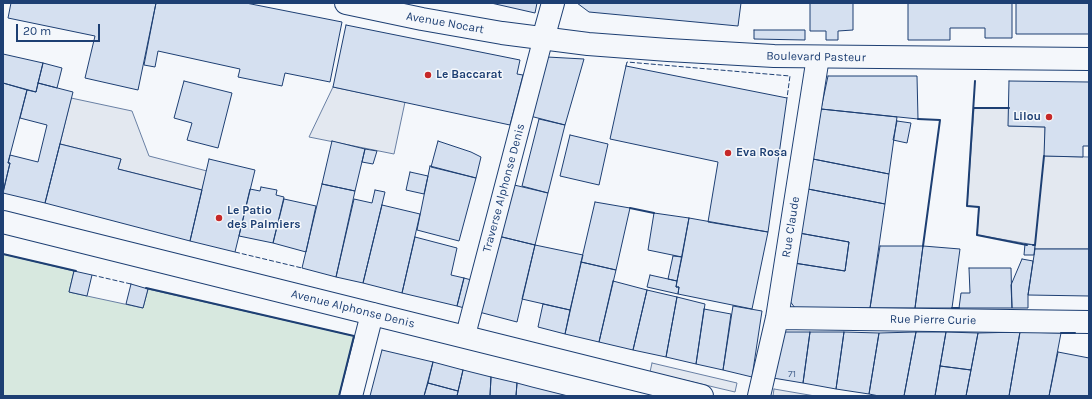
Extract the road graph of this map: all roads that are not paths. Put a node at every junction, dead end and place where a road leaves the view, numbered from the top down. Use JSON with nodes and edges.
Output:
{"nodes":[{"id":1,"x":346,"y":3,"type":"edge"},
{"id":2,"x":553,"y":3,"type":"edge"},
{"id":3,"x":543,"y":39,"type":"junction"},
{"id":4,"x":818,"y":57,"type":"junction"},
{"id":5,"x":1089,"y":59,"type":"edge"},
{"id":6,"x":3,"y":222,"type":"edge"},
{"id":7,"x":372,"y":314,"type":"junction"},
{"id":8,"x":777,"y":318,"type":"junction"},
{"id":9,"x":1089,"y":322,"type":"edge"},
{"id":10,"x":465,"y":337,"type":"junction"},
{"id":11,"x":659,"y":390,"type":"edge"},
{"id":12,"x":351,"y":396,"type":"edge"},
{"id":13,"x":702,"y":396,"type":"edge"},
{"id":14,"x":759,"y":396,"type":"edge"}],
"edges":[{"from":1,"to":3,"type":"street","name":"Avenue Nocart"},
{"from":2,"to":3,"type":"street"},
{"from":3,"to":4,"type":"street","name":"Boulevard Pasteur"},
{"from":3,"to":10,"type":"street","name":"Traverse Alphonse Denis"},
{"from":4,"to":5,"type":"street","name":"Boulevard Pasteur"},
{"from":4,"to":8,"type":"street","name":"Rue Claude"},
{"from":6,"to":7,"type":"street","name":"Avenue Alphonse Denis"},
{"from":7,"to":10,"type":"street","name":"Avenue Alphonse Denis"},
{"from":7,"to":12,"type":"street"},
{"from":8,"to":9,"type":"street","name":"Rue Pierre Curie"},
{"from":8,"to":14,"type":"street","name":"Rue Claude"},
{"from":10,"to":11,"type":"street","name":"Avenue Alphonse Denis"},
{"from":11,"to":13,"type":"street","name":"Avenue Alphonse Denis"}]}
